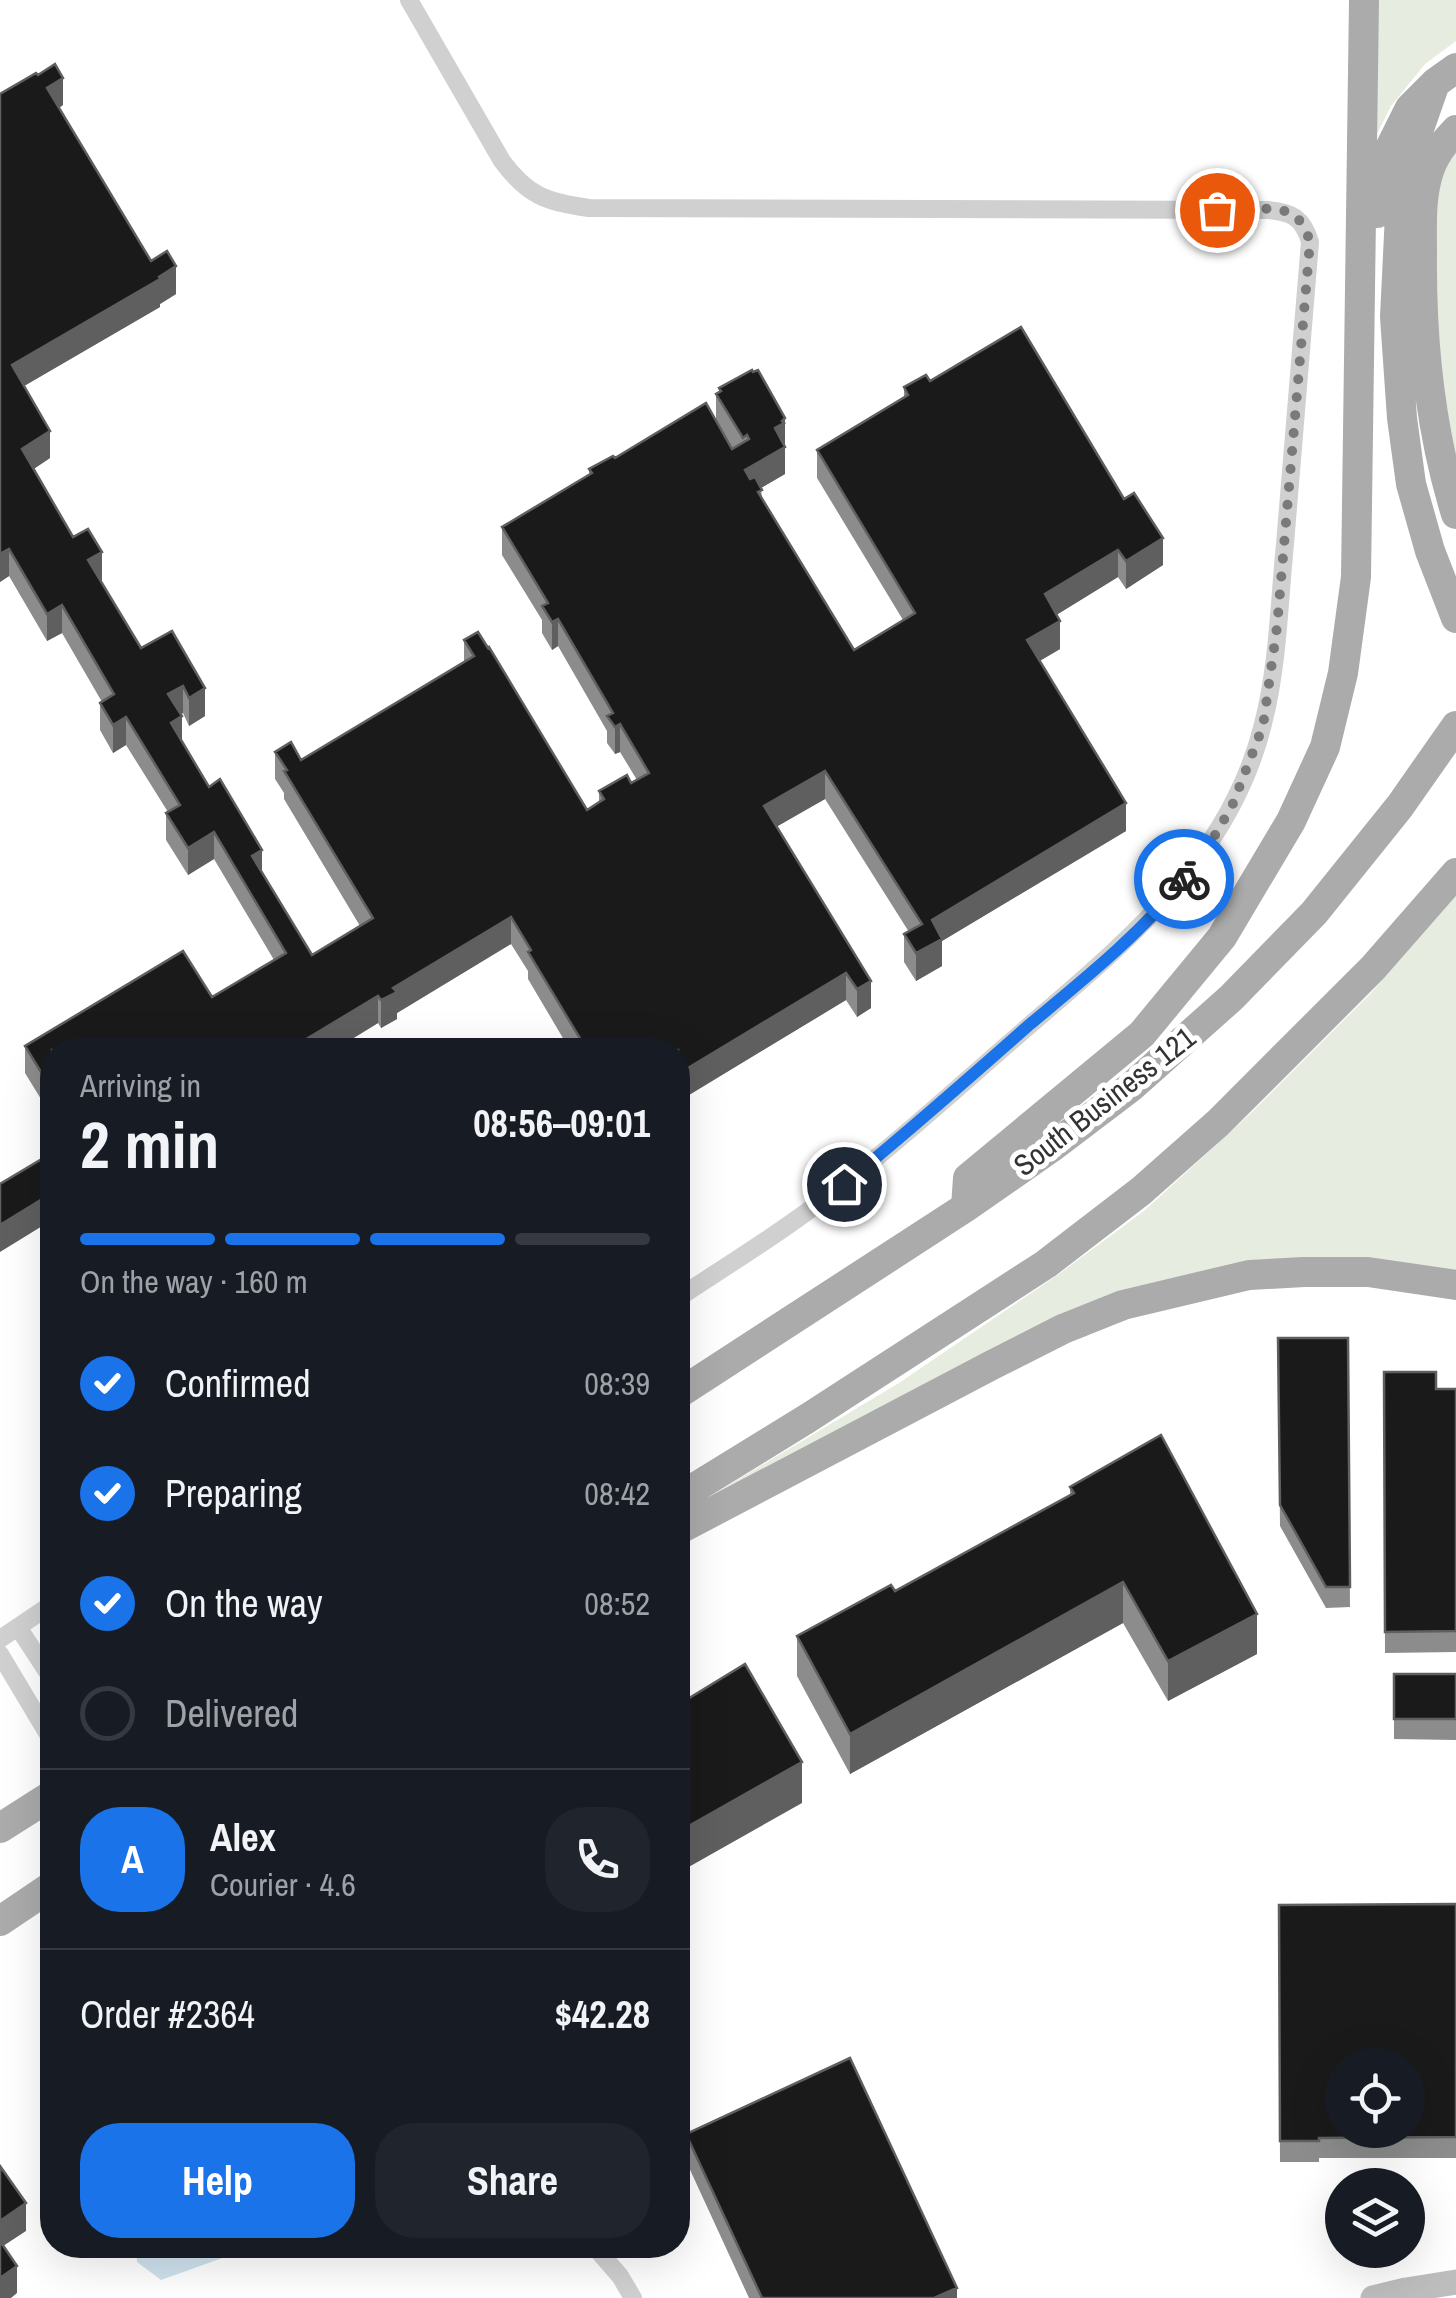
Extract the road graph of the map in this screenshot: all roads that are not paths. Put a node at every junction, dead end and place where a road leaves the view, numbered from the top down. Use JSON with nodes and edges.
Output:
{"nodes":[{"id":1,"x":409,"y":0,"type":"edge"},
{"id":2,"x":1364,"y":0,"type":"edge"},
{"id":3,"x":1446,"y":75,"type":"edge"},
{"id":4,"x":1456,"y":130,"type":"edge"},
{"id":5,"x":1360,"y":408,"type":"junction"},
{"id":6,"x":1456,"y":514,"type":"edge"},
{"id":7,"x":1451,"y":606,"type":"edge"},
{"id":8,"x":1456,"y":726,"type":"edge"},
{"id":9,"x":1456,"y":873,"type":"edge"},
{"id":10,"x":966,"y":1207,"type":"junction"},
{"id":11,"x":1456,"y":1286,"type":"edge"},
{"id":12,"x":690,"y":1290,"type":"edge"},
{"id":13,"x":690,"y":1386,"type":"edge"},
{"id":14,"x":690,"y":1491,"type":"edge"},
{"id":15,"x":690,"y":1524,"type":"edge"},
{"id":16,"x":40,"y":1612,"type":"edge"},
{"id":17,"x":18,"y":1627,"type":"junction"},
{"id":18,"x":0,"y":1639,"type":"edge"},
{"id":19,"x":0,"y":1654,"type":"edge"},
{"id":20,"x":40,"y":1661,"type":"edge"},
{"id":21,"x":40,"y":1721,"type":"edge"},
{"id":22,"x":40,"y":1803,"type":"edge"},
{"id":23,"x":0,"y":1828,"type":"edge"},
{"id":24,"x":40,"y":1894,"type":"edge"},
{"id":25,"x":0,"y":1921,"type":"edge"},
{"id":26,"x":605,"y":2258,"type":"edge"},
{"id":27,"x":1456,"y":2282,"type":"edge"},
{"id":28,"x":634,"y":2298,"type":"edge"},
{"id":29,"x":1373,"y":2298,"type":"edge"}],
"edges":[{"from":1,"to":12,"type":"street"},
{"from":2,"to":5,"type":"main road"},
{"from":3,"to":5,"type":"main road"},
{"from":3,"to":7,"type":"main road"},
{"from":4,"to":6,"type":"main road"},
{"from":5,"to":10,"type":"main road"},
{"from":8,"to":10,"type":"main road","name":"South Business 121"},
{"from":9,"to":14,"type":"main road"},
{"from":10,"to":13,"type":"main road","name":"South Business 121"},
{"from":11,"to":15,"type":"main road"},
{"from":16,"to":17,"type":"street"},
{"from":17,"to":18,"type":"street"},
{"from":17,"to":20,"type":"street"},
{"from":19,"to":21,"type":"street"},
{"from":22,"to":23,"type":"main road"},
{"from":24,"to":25,"type":"main road"},
{"from":26,"to":28,"type":"street"},
{"from":27,"to":29,"type":"main road"}]}
